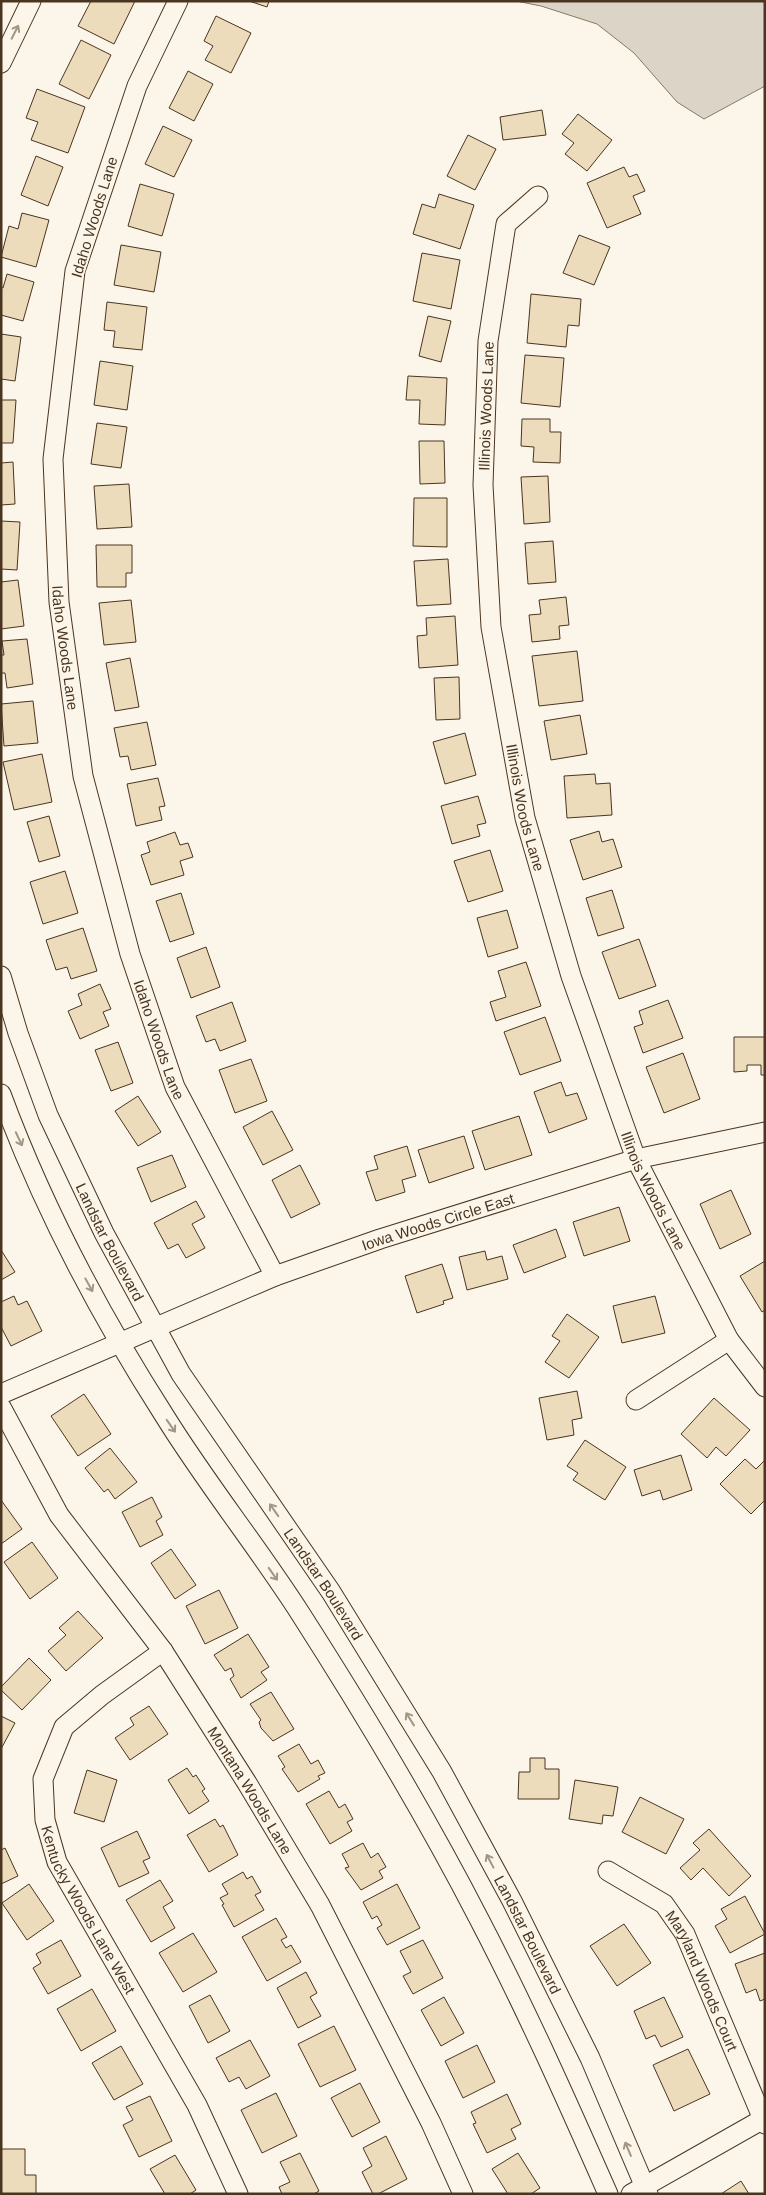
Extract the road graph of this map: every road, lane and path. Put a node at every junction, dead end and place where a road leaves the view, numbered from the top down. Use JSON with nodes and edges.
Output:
{"nodes":[{"id":1,"x":30,"y":1,"type":"edge"},
{"id":2,"x":178,"y":1,"type":"edge"},
{"id":3,"x":1,"y":63,"type":"edge"},
{"id":4,"x":538,"y":196,"type":"dead end"},
{"id":5,"x":1,"y":976,"type":"edge"},
{"id":6,"x":1,"y":1094,"type":"edge"},
{"id":7,"x":765,"y":1132,"type":"edge"},
{"id":8,"x":636,"y":1159,"type":"junction"},
{"id":9,"x":275,"y":1276,"type":"junction"},
{"id":10,"x":154,"y":1327,"type":"junction"},
{"id":11,"x":729,"y":1340,"type":"junction"},
{"id":12,"x":121,"y":1342,"type":"junction"},
{"id":13,"x":765,"y":1387,"type":"edge"},
{"id":14,"x":1,"y":1394,"type":"edge"},
{"id":15,"x":636,"y":1400,"type":"dead end"},
{"id":16,"x":1,"y":1407,"type":"edge"},
{"id":17,"x":163,"y":1651,"type":"junction"},
{"id":18,"x":608,"y":1871,"type":"dead end"},
{"id":19,"x":764,"y":2121,"type":"edge"},
{"id":20,"x":641,"y":2191,"type":"edge"},
{"id":21,"x":238,"y":2194,"type":"edge"},
{"id":22,"x":463,"y":2194,"type":"edge"},
{"id":23,"x":608,"y":2194,"type":"edge"}],
"edges":[{"from":3,"to":1,"type":"street","one_way":true},
{"from":2,"to":9,"type":"street","name":"Idaho Woods Lane"},
{"from":4,"to":8,"type":"street","name":"Illinois Woods Lane"},
{"from":5,"to":10,"type":"street","name":"Landstar Boulevard"},
{"from":6,"to":12,"type":"street","one_way":true},
{"from":7,"to":8,"type":"street","name":"Iowa Woods Circle East"},
{"from":8,"to":9,"type":"street","name":"Iowa Woods Circle East"},
{"from":8,"to":11,"type":"street","name":"Illinois Woods Lane"},
{"from":9,"to":10,"type":"street","name":"Iowa Woods Circle East"},
{"from":10,"to":12,"type":"street","name":"Iowa Woods Circle East"},
{"from":20,"to":10,"type":"street","name":"Landstar Boulevard","one_way":true},
{"from":11,"to":13,"type":"street","name":"Illinois Woods Lane"},
{"from":11,"to":15,"type":"street"},
{"from":12,"to":14,"type":"street","name":"Iowa Woods Circle East"},
{"from":12,"to":23,"type":"street","one_way":true},
{"from":16,"to":17,"type":"street","name":"Montana Woods Lane"},
{"from":17,"to":21,"type":"street","name":"Kentucky Woods Lane West"},
{"from":17,"to":22,"type":"street","name":"Montana Woods Lane"},
{"from":18,"to":19,"type":"street","name":"Maryland Woods Court"},
{"from":19,"to":20,"type":"street"}]}
